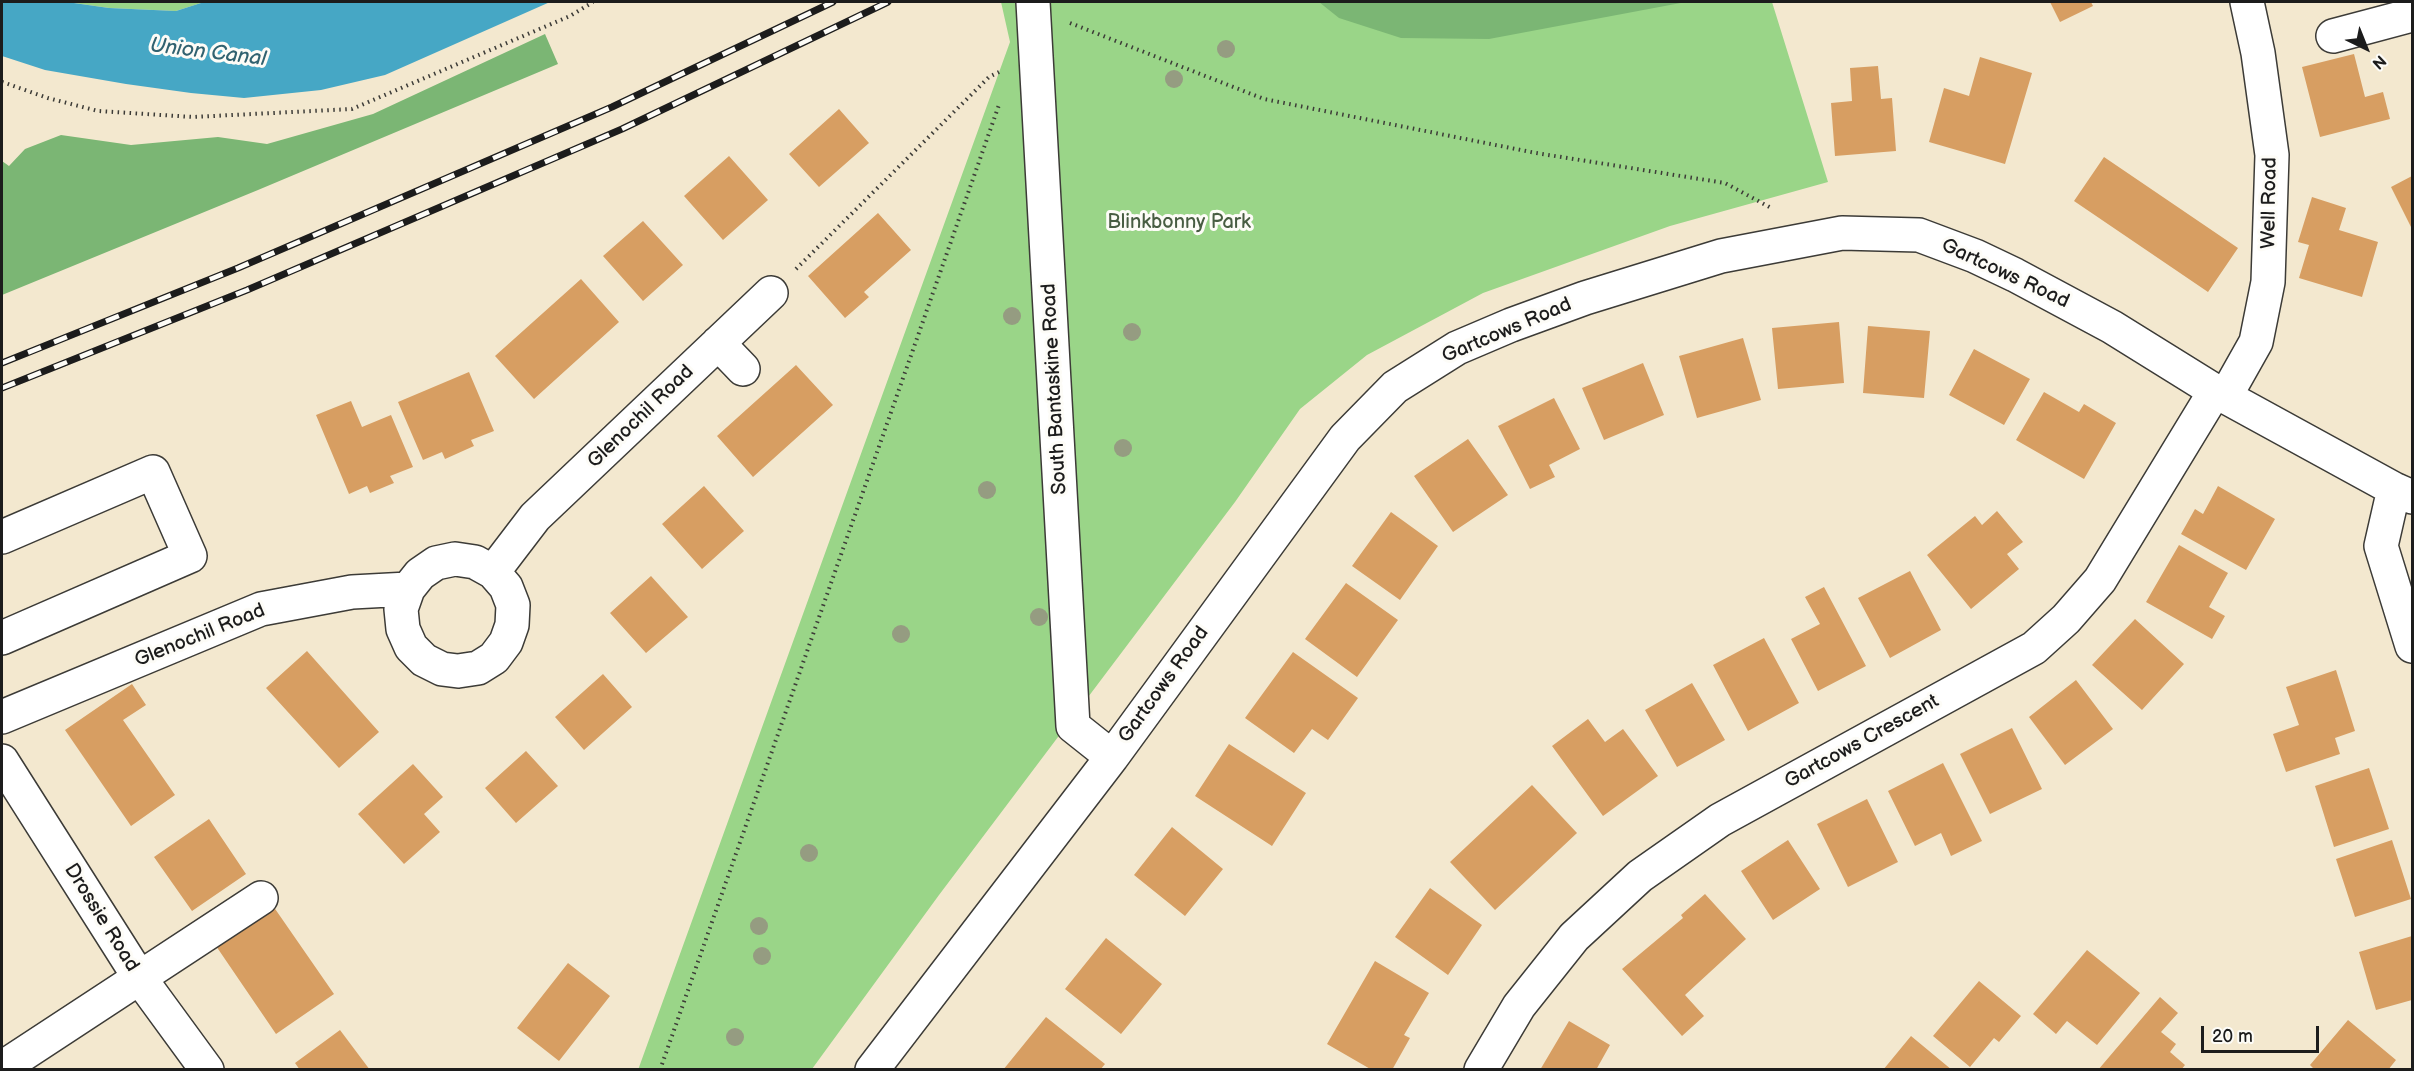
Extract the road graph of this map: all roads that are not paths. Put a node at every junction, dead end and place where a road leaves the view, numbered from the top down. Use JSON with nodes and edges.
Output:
{"nodes":[{"id":1,"x":2247,"y":2,"type":"edge"},
{"id":2,"x":1033,"y":5,"type":"edge"},
{"id":3,"x":2412,"y":15,"type":"edge"},
{"id":4,"x":2333,"y":36,"type":"dead end"},
{"id":5,"x":771,"y":293,"type":"road end"},
{"id":6,"x":718,"y":343,"type":"junction"},
{"id":7,"x":743,"y":369,"type":"dead end"},
{"id":8,"x":2220,"y":394,"type":"junction"},
{"id":9,"x":2403,"y":493,"type":"edge"},
{"id":10,"x":2,"y":537,"type":"edge"},
{"id":11,"x":493,"y":572,"type":"junction"},
{"id":12,"x":408,"y":589,"type":"junction"},
{"id":13,"x":2,"y":638,"type":"edge"},
{"id":14,"x":2412,"y":646,"type":"edge"},
{"id":15,"x":2,"y":717,"type":"edge"},
{"id":16,"x":1112,"y":758,"type":"junction"},
{"id":17,"x":2,"y":761,"type":"edge"},
{"id":18,"x":261,"y":898,"type":"dead end"},
{"id":19,"x":139,"y":977,"type":"junction"},
{"id":20,"x":2,"y":1068,"type":"edge"},
{"id":21,"x":207,"y":1070,"type":"edge"},
{"id":22,"x":872,"y":1070,"type":"edge"},
{"id":23,"x":1481,"y":1070,"type":"edge"}],
"edges":[{"from":1,"to":8,"type":"street","name":"Well Road"},
{"from":2,"to":16,"type":"street","name":"South Bantaskine Road"},
{"from":3,"to":4,"type":"street"},
{"from":5,"to":6,"type":"street","name":"Glenochil Road"},
{"from":6,"to":7,"type":"street"},
{"from":6,"to":11,"type":"street","name":"Glenochil Road"},
{"from":8,"to":9,"type":"street","name":"Gartcows Road"},
{"from":8,"to":16,"type":"street","name":"Gartcows Road"},
{"from":8,"to":23,"type":"street","name":"Gartcows Crescent"},
{"from":9,"to":14,"type":"street"},
{"from":10,"to":13,"type":"street"},
{"from":11,"to":12,"type":"street"},
{"from":11,"to":12,"type":"street"},
{"from":12,"to":15,"type":"street","name":"Glenochil Road"},
{"from":16,"to":22,"type":"street","name":"Gartcows Road"},
{"from":17,"to":19,"type":"street","name":"Drossie Road"},
{"from":18,"to":19,"type":"street"},
{"from":19,"to":20,"type":"street"},
{"from":19,"to":21,"type":"street","name":"Drossie Road"}]}
